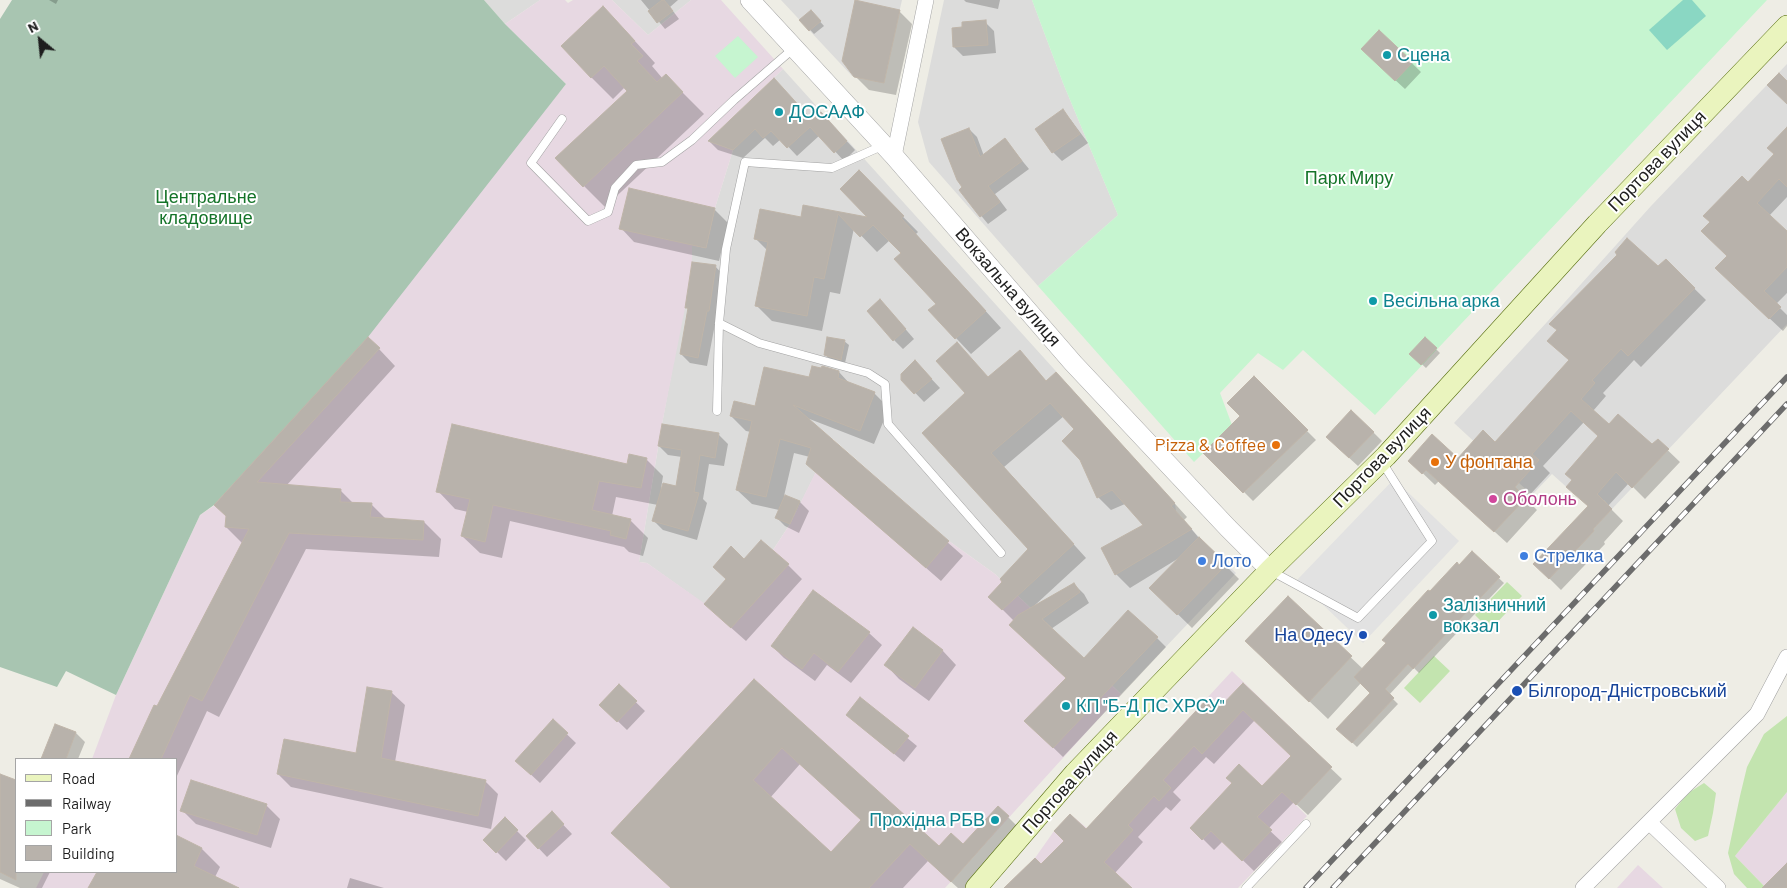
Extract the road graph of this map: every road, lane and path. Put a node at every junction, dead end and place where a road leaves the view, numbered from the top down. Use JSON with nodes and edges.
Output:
{"nodes":[{"id":1,"x":750,"y":0,"type":"edge"},
{"id":2,"x":926,"y":0,"type":"edge"},
{"id":3,"x":1787,"y":26,"type":"edge"},
{"id":4,"x":794,"y":48,"type":"junction"},
{"id":5,"x":562,"y":119,"type":"dead end"},
{"id":6,"x":889,"y":151,"type":"junction"},
{"id":7,"x":719,"y":323,"type":"junction"},
{"id":8,"x":717,"y":411,"type":"dead end"},
{"id":9,"x":1380,"y":461,"type":"junction"},
{"id":10,"x":1001,"y":553,"type":"dead end"},
{"id":11,"x":1270,"y":570,"type":"junction"},
{"id":12,"x":1787,"y":657,"type":"edge"},
{"id":13,"x":1648,"y":822,"type":"junction"},
{"id":14,"x":1306,"y":824,"type":"dead end"},
{"id":15,"x":976,"y":888,"type":"edge"},
{"id":16,"x":1246,"y":888,"type":"edge"},
{"id":17,"x":1582,"y":888,"type":"edge"},
{"id":18,"x":1718,"y":888,"type":"edge"}],
"edges":[{"from":1,"to":4,"type":"street","name":"Вокзальна вулиця"},
{"from":2,"to":6,"type":"street"},
{"from":3,"to":9,"type":"main road","name":"Портова вулиця"},
{"from":4,"to":5,"type":"lane"},
{"from":4,"to":6,"type":"street","name":"Вокзальна вулиця"},
{"from":6,"to":7,"type":"lane"},
{"from":6,"to":11,"type":"street","name":"Вокзальна вулиця"},
{"from":7,"to":8,"type":"lane"},
{"from":7,"to":10,"type":"lane"},
{"from":9,"to":11,"type":"main road","name":"Портова вулиця"},
{"from":9,"to":11,"type":"lane"},
{"from":11,"to":15,"type":"main road","name":"Портова вулиця"},
{"from":12,"to":13,"type":"street"},
{"from":13,"to":17,"type":"street"},
{"from":13,"to":18,"type":"street"},
{"from":14,"to":16,"type":"lane"}]}
